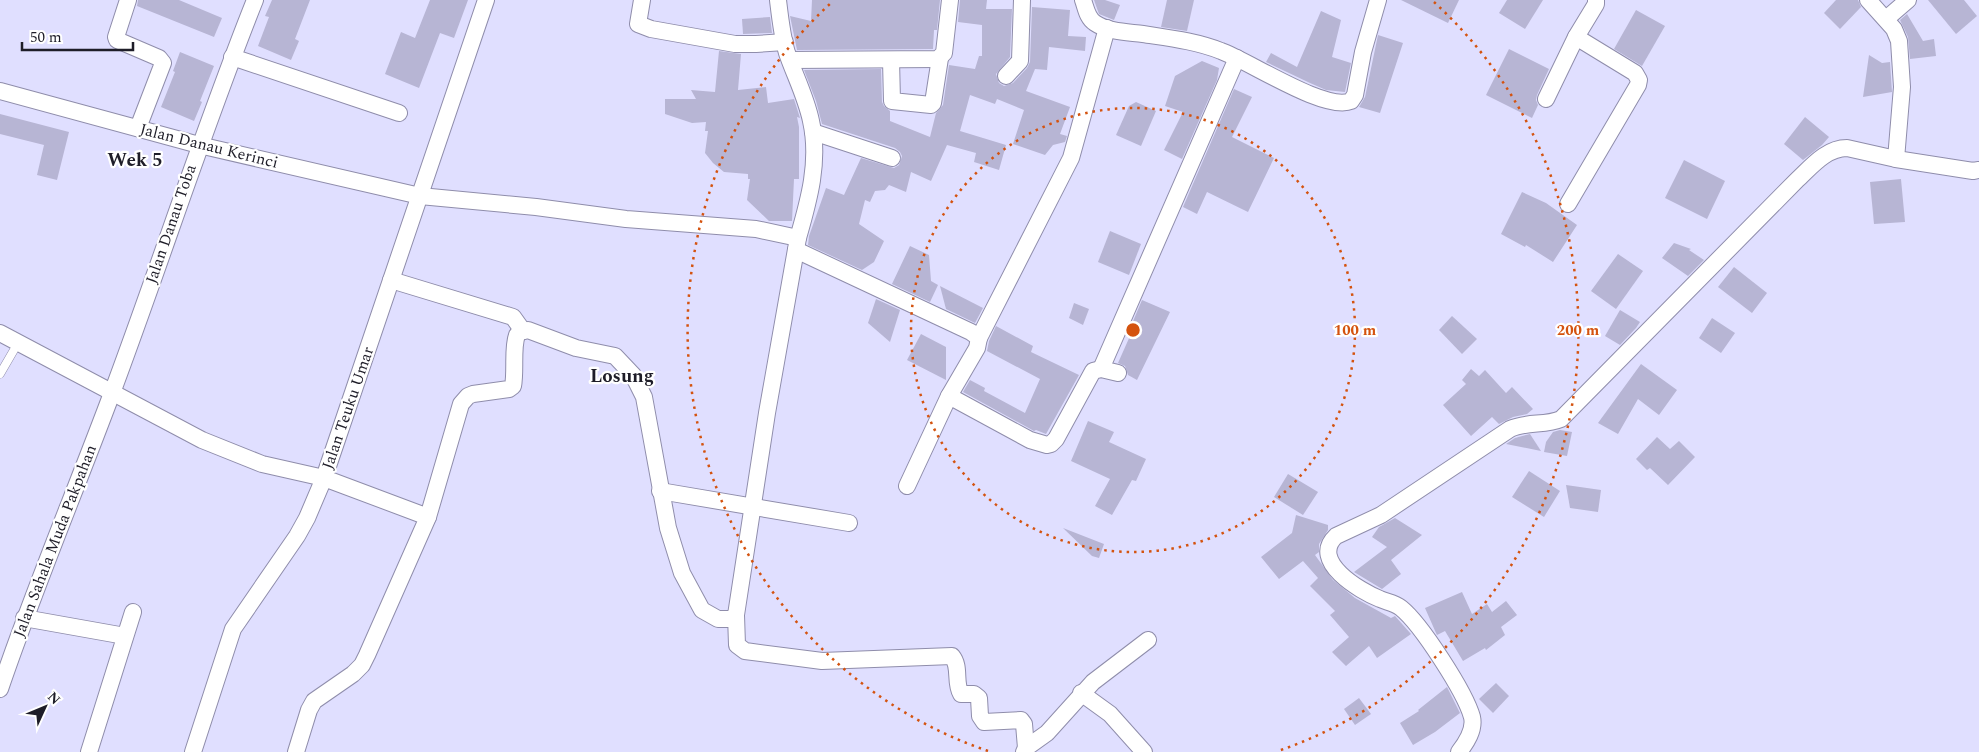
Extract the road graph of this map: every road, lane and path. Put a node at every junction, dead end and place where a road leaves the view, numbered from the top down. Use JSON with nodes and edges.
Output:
{"nodes":[{"id":1,"x":128,"y":0,"type":"edge"},
{"id":2,"x":255,"y":0,"type":"edge"},
{"id":3,"x":486,"y":0,"type":"edge"},
{"id":4,"x":642,"y":0,"type":"edge"},
{"id":5,"x":778,"y":0,"type":"edge"},
{"id":6,"x":950,"y":0,"type":"edge"},
{"id":7,"x":1022,"y":0,"type":"edge"},
{"id":8,"x":1083,"y":0,"type":"edge"},
{"id":9,"x":1378,"y":0,"type":"edge"},
{"id":10,"x":1596,"y":0,"type":"edge"},
{"id":11,"x":1868,"y":0,"type":"edge"},
{"id":12,"x":1908,"y":0,"type":"edge"},
{"id":13,"x":1886,"y":19,"type":"junction"},
{"id":14,"x":1107,"y":28,"type":"junction"},
{"id":15,"x":1576,"y":37,"type":"junction"},
{"id":16,"x":785,"y":42,"type":"junction"},
{"id":17,"x":232,"y":58,"type":"junction"},
{"id":18,"x":940,"y":58,"type":"junction"},
{"id":19,"x":1237,"y":58,"type":"junction"},
{"id":20,"x":790,"y":60,"type":"junction"},
{"id":21,"x":891,"y":60,"type":"junction"},
{"id":22,"x":1006,"y":76,"type":"dead end"},
{"id":23,"x":0,"y":91,"type":"edge"},
{"id":24,"x":1546,"y":99,"type":"dead end"},
{"id":25,"x":399,"y":113,"type":"dead end"},
{"id":26,"x":138,"y":128,"type":"junction"},
{"id":27,"x":813,"y":132,"type":"junction"},
{"id":28,"x":199,"y":145,"type":"junction"},
{"id":29,"x":892,"y":158,"type":"dead end"},
{"id":30,"x":1896,"y":158,"type":"junction"},
{"id":31,"x":1979,"y":170,"type":"edge"},
{"id":32,"x":420,"y":196,"type":"junction"},
{"id":33,"x":1568,"y":204,"type":"dead end"},
{"id":34,"x":797,"y":244,"type":"junction"},
{"id":35,"x":391,"y":280,"type":"junction"},
{"id":36,"x":522,"y":331,"type":"junction"},
{"id":37,"x":0,"y":333,"type":"edge"},
{"id":38,"x":979,"y":338,"type":"junction"},
{"id":39,"x":18,"y":344,"type":"junction"},
{"id":40,"x":1101,"y":369,"type":"junction"},
{"id":41,"x":1118,"y":373,"type":"dead end"},
{"id":42,"x":0,"y":374,"type":"edge"},
{"id":43,"x":112,"y":392,"type":"junction"},
{"id":44,"x":948,"y":396,"type":"junction"},
{"id":45,"x":324,"y":478,"type":"junction"},
{"id":46,"x":907,"y":486,"type":"dead end"},
{"id":47,"x":660,"y":491,"type":"junction"},
{"id":48,"x":752,"y":508,"type":"junction"},
{"id":49,"x":428,"y":517,"type":"junction"},
{"id":50,"x":849,"y":523,"type":"dead end"},
{"id":51,"x":133,"y":612,"type":"dead end"},
{"id":52,"x":736,"y":614,"type":"junction"},
{"id":53,"x":24,"y":618,"type":"junction"},
{"id":54,"x":125,"y":636,"type":"junction"},
{"id":55,"x":1148,"y":640,"type":"dead end"},
{"id":56,"x":0,"y":690,"type":"edge"},
{"id":57,"x":1081,"y":693,"type":"junction"},
{"id":58,"x":1025,"y":750,"type":"edge"},
{"id":59,"x":89,"y":752,"type":"edge"},
{"id":60,"x":193,"y":752,"type":"edge"},
{"id":61,"x":296,"y":752,"type":"edge"},
{"id":62,"x":1144,"y":752,"type":"edge"},
{"id":63,"x":1459,"y":752,"type":"edge"}],
"edges":[{"from":1,"to":26,"type":"street"},
{"from":2,"to":17,"type":"street","name":"Jalan Danau Toba"},
{"from":3,"to":32,"type":"street","name":"Jalan Teuku Umar"},
{"from":4,"to":16,"type":"street"},
{"from":5,"to":16,"type":"street"},
{"from":6,"to":18,"type":"street"},
{"from":7,"to":22,"type":"street"},
{"from":8,"to":14,"type":"street"},
{"from":9,"to":19,"type":"street"},
{"from":10,"to":15,"type":"street"},
{"from":11,"to":13,"type":"street"},
{"from":12,"to":13,"type":"street"},
{"from":13,"to":30,"type":"street"},
{"from":14,"to":19,"type":"street"},
{"from":14,"to":38,"type":"street"},
{"from":15,"to":24,"type":"street"},
{"from":15,"to":33,"type":"street"},
{"from":16,"to":20,"type":"street"},
{"from":17,"to":25,"type":"street"},
{"from":17,"to":28,"type":"street","name":"Jalan Danau Toba"},
{"from":18,"to":21,"type":"street"},
{"from":18,"to":21,"type":"street"},
{"from":19,"to":40,"type":"street"},
{"from":20,"to":21,"type":"street"},
{"from":20,"to":27,"type":"street"},
{"from":23,"to":26,"type":"street","name":"Jalan Danau Kerinci"},
{"from":26,"to":28,"type":"street","name":"Jalan Danau Kerinci"},
{"from":27,"to":29,"type":"street"},
{"from":27,"to":34,"type":"street"},
{"from":28,"to":32,"type":"street","name":"Jalan Danau Kerinci"},
{"from":28,"to":43,"type":"street","name":"Jalan Danau Toba"},
{"from":30,"to":31,"type":"street"},
{"from":30,"to":63,"type":"street"},
{"from":32,"to":34,"type":"street","name":"Jalan Danau Kerinci"},
{"from":32,"to":35,"type":"street","name":"Jalan Teuku Umar"},
{"from":34,"to":38,"type":"street","name":"Jalan Danau Kerinci"},
{"from":34,"to":48,"type":"street"},
{"from":35,"to":36,"type":"street"},
{"from":35,"to":45,"type":"street","name":"Jalan Teuku Umar"},
{"from":36,"to":47,"type":"street"},
{"from":36,"to":49,"type":"street"},
{"from":37,"to":39,"type":"street","name":"Jalan Teuku Umar"},
{"from":38,"to":44,"type":"street"},
{"from":39,"to":42,"type":"lane"},
{"from":39,"to":43,"type":"street","name":"Jalan Teuku Umar"},
{"from":40,"to":41,"type":"street"},
{"from":40,"to":44,"type":"street"},
{"from":43,"to":45,"type":"street","name":"Jalan Teuku Umar"},
{"from":43,"to":53,"type":"street","name":"Jalan Sahala Muda Pakpahan"},
{"from":44,"to":46,"type":"street"},
{"from":45,"to":49,"type":"street"},
{"from":45,"to":60,"type":"street"},
{"from":47,"to":48,"type":"street"},
{"from":47,"to":52,"type":"street"},
{"from":48,"to":50,"type":"street"},
{"from":48,"to":52,"type":"street"},
{"from":49,"to":61,"type":"street"},
{"from":51,"to":54,"type":"street"},
{"from":52,"to":58,"type":"street"},
{"from":53,"to":54,"type":"street"},
{"from":53,"to":56,"type":"street","name":"Jalan Sahala Muda Pakpahan"},
{"from":54,"to":59,"type":"street"},
{"from":55,"to":57,"type":"street"},
{"from":57,"to":58,"type":"street"},
{"from":57,"to":62,"type":"street"}]}
